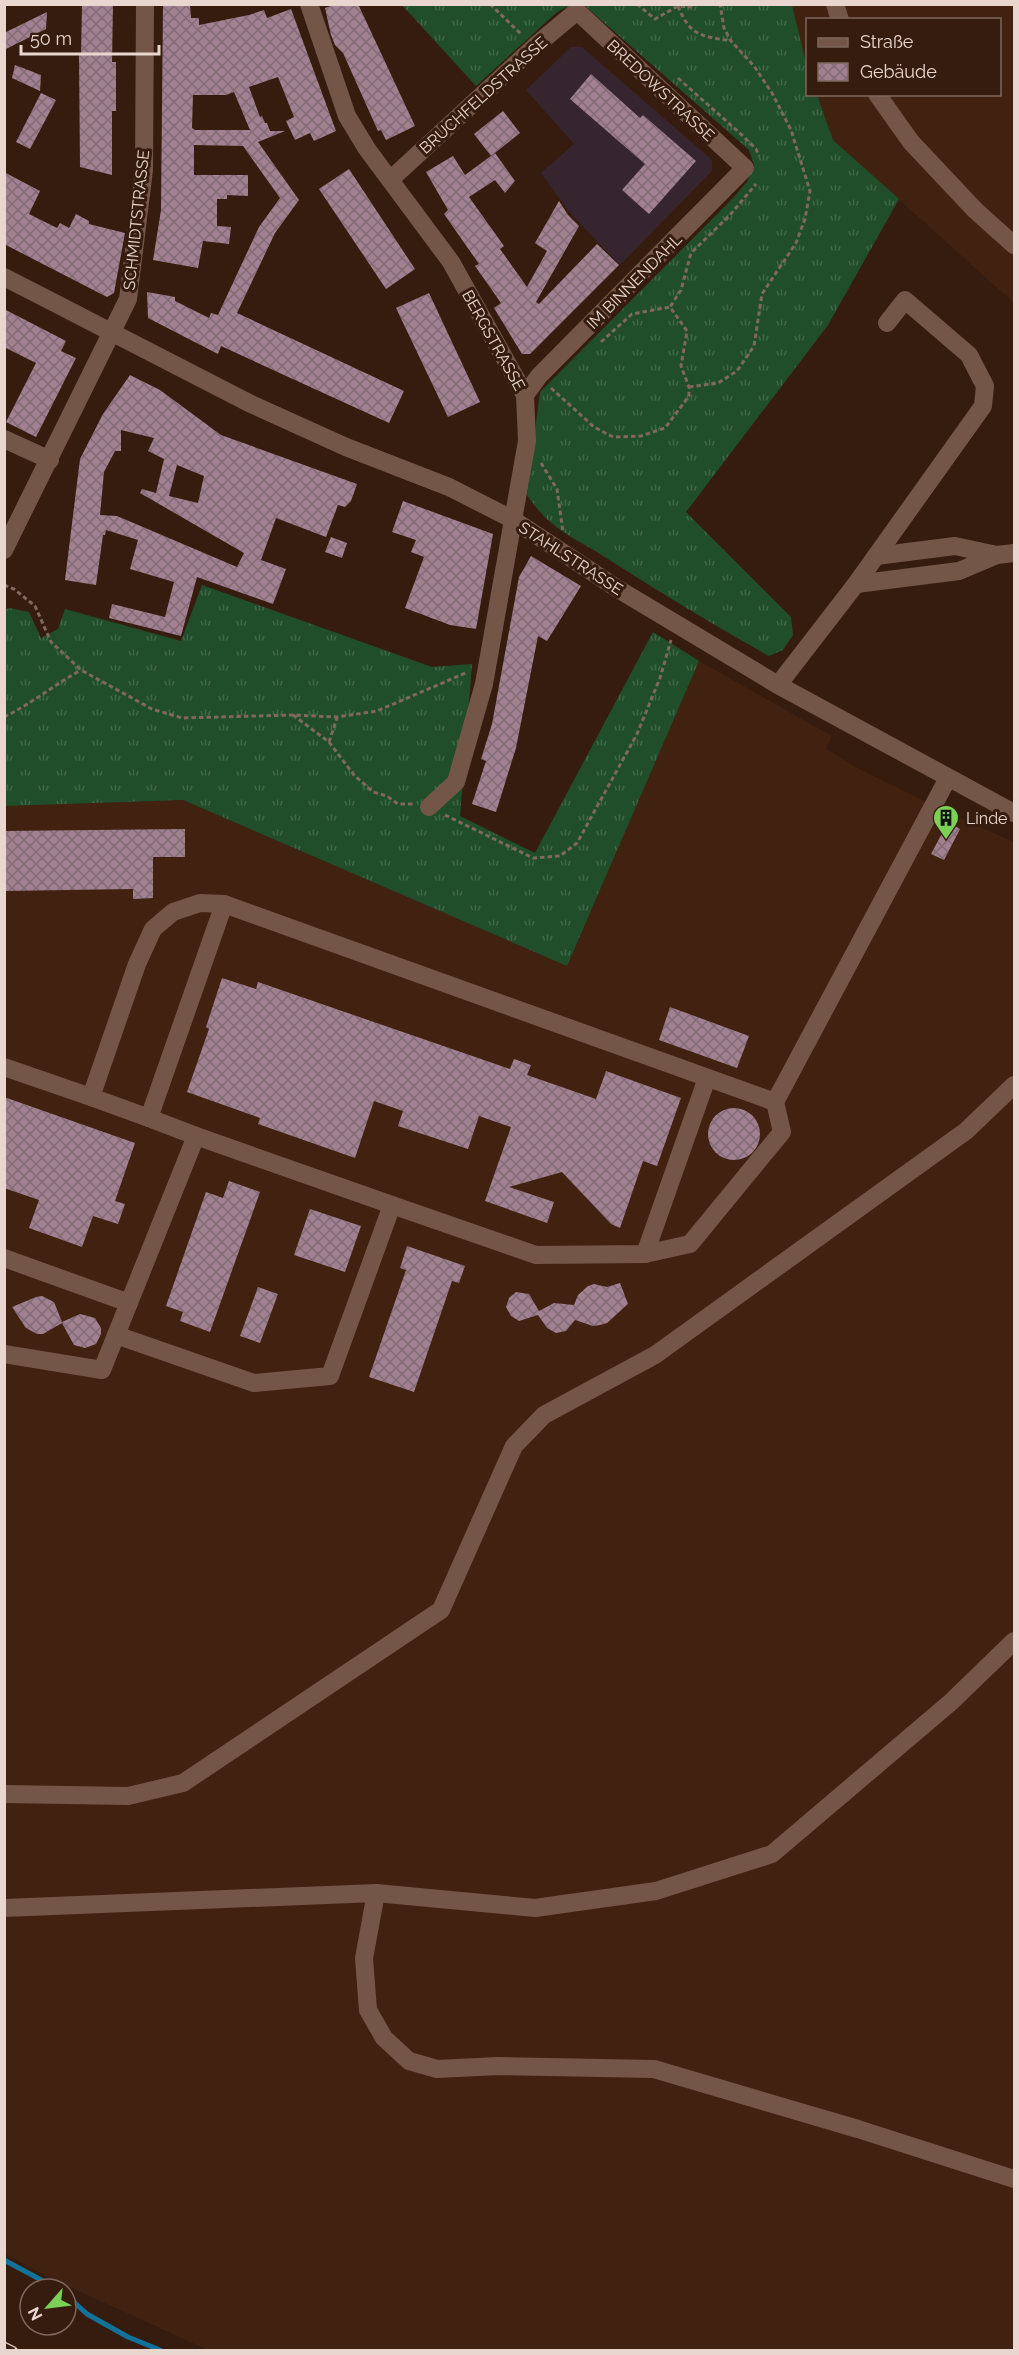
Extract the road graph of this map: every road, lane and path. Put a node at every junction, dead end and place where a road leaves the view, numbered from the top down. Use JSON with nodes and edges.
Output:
{"nodes":[{"id":1,"x":145,"y":4,"type":"edge"},
{"id":2,"x":309,"y":4,"type":"edge"},
{"id":3,"x":490,"y":4,"type":"edge"},
{"id":4,"x":637,"y":4,"type":"edge"},
{"id":5,"x":693,"y":4,"type":"edge"},
{"id":6,"x":720,"y":4,"type":"edge"},
{"id":7,"x":678,"y":6,"type":"edge"},
{"id":8,"x":577,"y":12,"type":"joint"},
{"id":9,"x":731,"y":41,"type":"junction"},
{"id":10,"x":534,"y":47,"type":"junction"},
{"id":11,"x":673,"y":74,"type":"dead end"},
{"id":12,"x":878,"y":96,"type":"edge"},
{"id":13,"x":755,"y":169,"type":"junction"},
{"id":14,"x":390,"y":180,"type":"junction"},
{"id":15,"x":1014,"y":245,"type":"edge"},
{"id":16,"x":4,"y":277,"type":"edge"},
{"id":17,"x":670,"y":307,"type":"junction"},
{"id":18,"x":887,"y":324,"type":"dead end"},
{"id":19,"x":113,"y":333,"type":"junction"},
{"id":20,"x":599,"y":343,"type":"dead end"},
{"id":21,"x":539,"y":376,"type":"junction"},
{"id":22,"x":689,"y":387,"type":"junction"},
{"id":23,"x":525,"y":395,"type":"junction"},
{"id":24,"x":4,"y":439,"type":"edge"},
{"id":25,"x":527,"y":441,"type":"junction"},
{"id":26,"x":50,"y":460,"type":"junction"},
{"id":27,"x":512,"y":519,"type":"junction"},
{"id":28,"x":4,"y":550,"type":"edge"},
{"id":29,"x":1006,"y":554,"type":"edge"},
{"id":30,"x":567,"y":555,"type":"junction"},
{"id":31,"x":876,"y":556,"type":"junction"},
{"id":32,"x":856,"y":584,"type":"junction"},
{"id":33,"x":4,"y":585,"type":"edge"},
{"id":34,"x":681,"y":627,"type":"junction"},
{"id":35,"x":81,"y":670,"type":"junction"},
{"id":36,"x":484,"y":684,"type":"junction"},
{"id":37,"x":778,"y":685,"type":"junction"},
{"id":38,"x":293,"y":715,"type":"junction"},
{"id":39,"x":4,"y":717,"type":"edge"},
{"id":40,"x":338,"y":717,"type":"junction"},
{"id":41,"x":329,"y":742,"type":"junction"},
{"id":42,"x":948,"y":778,"type":"junction"},
{"id":43,"x":429,"y":807,"type":"junction"},
{"id":44,"x":1014,"y":813,"type":"edge"},
{"id":45,"x":224,"y":904,"type":"junction"},
{"id":46,"x":4,"y":1067,"type":"edge"},
{"id":47,"x":707,"y":1078,"type":"junction"},
{"id":48,"x":1014,"y":1085,"type":"edge"},
{"id":49,"x":92,"y":1097,"type":"junction"},
{"id":50,"x":775,"y":1102,"type":"junction"},
{"id":51,"x":149,"y":1118,"type":"junction"},
{"id":52,"x":196,"y":1136,"type":"junction"},
{"id":53,"x":392,"y":1205,"type":"junction"},
{"id":54,"x":645,"y":1254,"type":"junction"},
{"id":55,"x":4,"y":1258,"type":"edge"},
{"id":56,"x":129,"y":1303,"type":"junction"},
{"id":57,"x":116,"y":1335,"type":"junction"},
{"id":58,"x":4,"y":1354,"type":"edge"},
{"id":59,"x":1014,"y":1641,"type":"edge"},
{"id":60,"x":4,"y":1794,"type":"edge"},
{"id":61,"x":376,"y":1893,"type":"junction"},
{"id":62,"x":4,"y":1908,"type":"edge"},
{"id":63,"x":1014,"y":2179,"type":"edge"}],
"edges":[{"from":1,"to":19,"type":"street","name":"SCHMIDTSTRASSE"},
{"from":2,"to":14,"type":"street","name":"BERGSTRASSE"},
{"from":3,"to":10,"type":"path"},
{"from":4,"to":7,"type":"path"},
{"from":5,"to":7,"type":"path"},
{"from":6,"to":9,"type":"path"},
{"from":7,"to":9,"type":"path"},
{"from":8,"to":10,"type":"street","name":"BRUCHFELDSTRASSE"},
{"from":8,"to":13,"type":"street","name":"BREDOWSTRASSE"},
{"from":9,"to":22,"type":"path"},
{"from":10,"to":14,"type":"street","name":"BRUCHFELDSTRASSE"},
{"from":11,"to":13,"type":"path"},
{"from":12,"to":15,"type":"street"},
{"from":13,"to":17,"type":"path"},
{"from":13,"to":21,"type":"street","name":"IM BINNENDAHL"},
{"from":14,"to":23,"type":"street","name":"BERGSTRASSE"},
{"from":16,"to":19,"type":"street","name":"STAHLSTRASSE"},
{"from":17,"to":20,"type":"path"},
{"from":17,"to":22,"type":"path"},
{"from":18,"to":31,"type":"street"},
{"from":19,"to":26,"type":"street","name":"SCHMIDTSTRASSE"},
{"from":19,"to":27,"type":"street","name":"STAHLSTRASSE"},
{"from":21,"to":22,"type":"path"},
{"from":21,"to":23,"type":"street","name":"IM BINNENDAHL"},
{"from":23,"to":25,"type":"street","name":"BERGSTRASSE"},
{"from":24,"to":26,"type":"street"},
{"from":25,"to":27,"type":"street","name":"BERGSTRASSE"},
{"from":25,"to":30,"type":"path"},
{"from":26,"to":28,"type":"street","name":"SCHMIDTSTRASSE"},
{"from":27,"to":30,"type":"street","name":"STAHLSTRASSE"},
{"from":27,"to":36,"type":"street","name":"BERGSTRASSE"},
{"from":29,"to":31,"type":"street"},
{"from":29,"to":32,"type":"street"},
{"from":30,"to":34,"type":"street","name":"STAHLSTRASSE"},
{"from":31,"to":32,"type":"street"},
{"from":32,"to":37,"type":"street"},
{"from":33,"to":35,"type":"path"},
{"from":34,"to":37,"type":"street","name":"STAHLSTRASSE"},
{"from":34,"to":43,"type":"path"},
{"from":35,"to":38,"type":"path"},
{"from":35,"to":39,"type":"path"},
{"from":36,"to":40,"type":"path"},
{"from":36,"to":43,"type":"street","name":"BERGSTRASSE"},
{"from":37,"to":42,"type":"street","name":"STAHLSTRASSE"},
{"from":38,"to":40,"type":"path"},
{"from":38,"to":41,"type":"path"},
{"from":40,"to":41,"type":"path"},
{"from":41,"to":43,"type":"path"},
{"from":42,"to":44,"type":"street","name":"STAHLSTRASSE"},
{"from":42,"to":50,"type":"street"},
{"from":45,"to":47,"type":"street"},
{"from":45,"to":49,"type":"street"},
{"from":45,"to":51,"type":"street"},
{"from":46,"to":49,"type":"street"},
{"from":47,"to":50,"type":"street"},
{"from":47,"to":54,"type":"street"},
{"from":48,"to":60,"type":"street"},
{"from":49,"to":51,"type":"street"},
{"from":50,"to":54,"type":"street"},
{"from":51,"to":52,"type":"street"},
{"from":52,"to":53,"type":"street"},
{"from":52,"to":56,"type":"street"},
{"from":53,"to":54,"type":"street"},
{"from":53,"to":57,"type":"street"},
{"from":55,"to":56,"type":"street"},
{"from":56,"to":57,"type":"street"},
{"from":57,"to":58,"type":"street"},
{"from":59,"to":61,"type":"street"},
{"from":61,"to":62,"type":"street"},
{"from":61,"to":63,"type":"street"}]}
